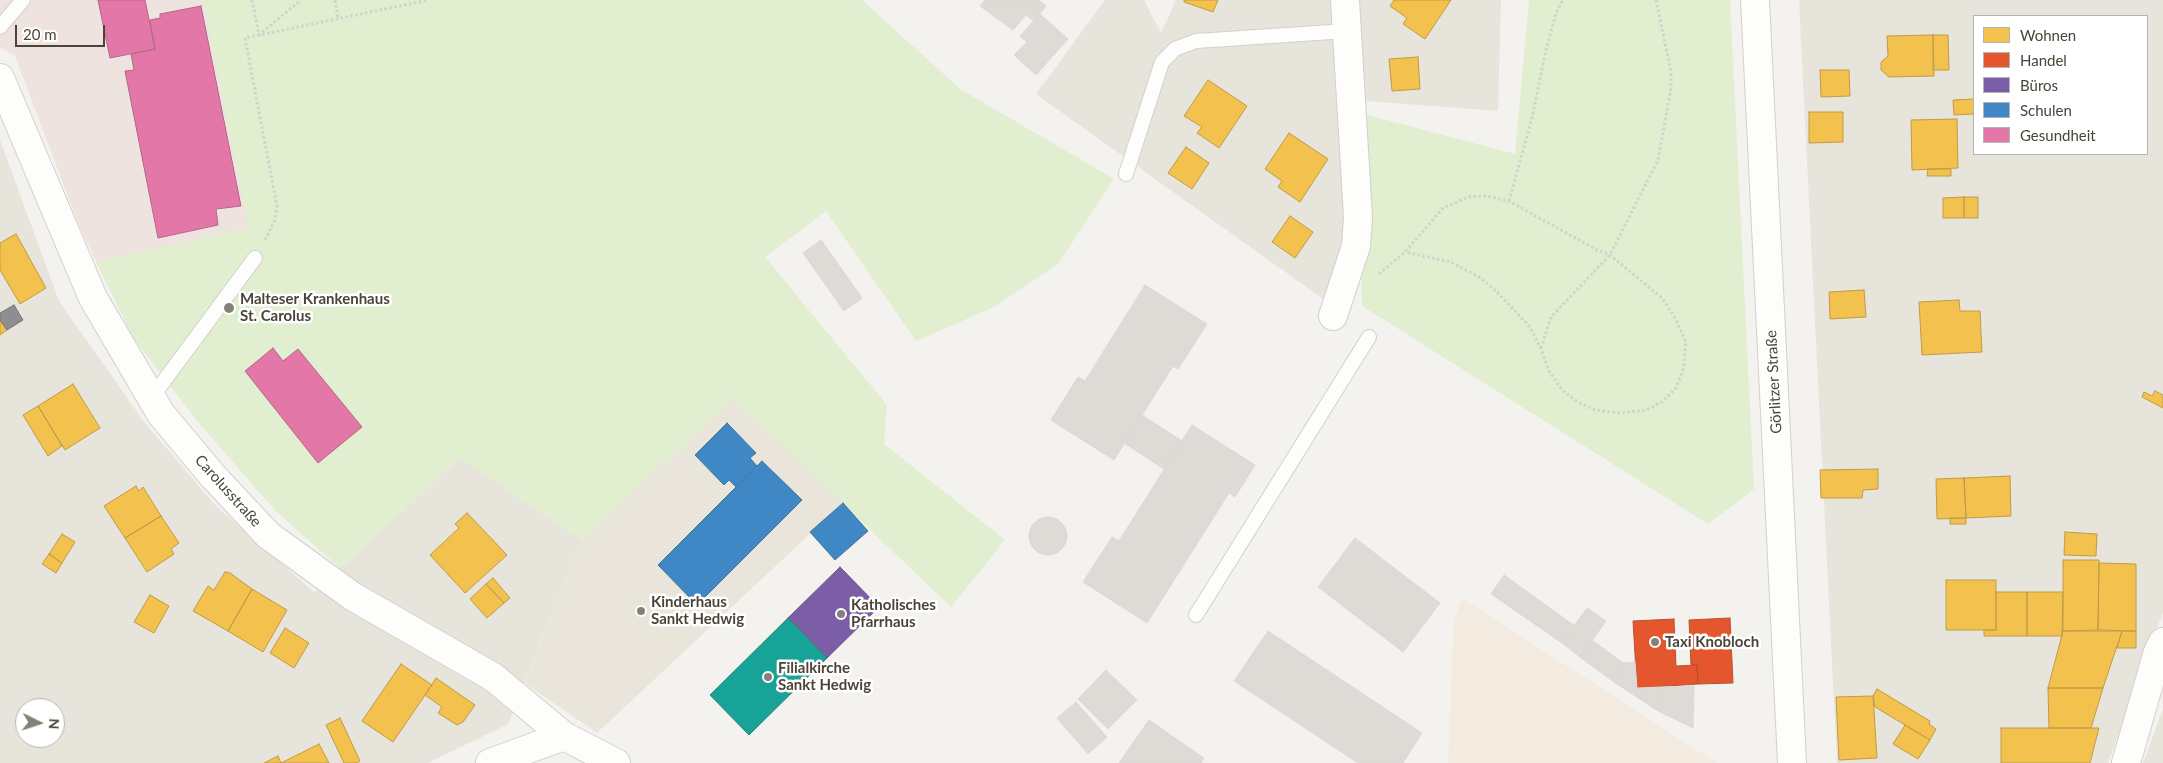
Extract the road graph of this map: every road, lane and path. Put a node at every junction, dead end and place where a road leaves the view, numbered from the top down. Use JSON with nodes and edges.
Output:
{"nodes":[{"id":1,"x":23,"y":0,"type":"edge"},
{"id":2,"x":252,"y":0,"type":"edge"},
{"id":3,"x":301,"y":0,"type":"edge"},
{"id":4,"x":334,"y":0,"type":"edge"},
{"id":5,"x":428,"y":0,"type":"edge"},
{"id":6,"x":1345,"y":0,"type":"edge"},
{"id":7,"x":1563,"y":0,"type":"edge"},
{"id":8,"x":1656,"y":0,"type":"edge"},
{"id":9,"x":1755,"y":0,"type":"edge"},
{"id":10,"x":338,"y":19,"type":"junction"},
{"id":11,"x":0,"y":27,"type":"edge"},
{"id":12,"x":1347,"y":31,"type":"junction"},
{"id":13,"x":259,"y":35,"type":"junction"},
{"id":14,"x":0,"y":78,"type":"edge"},
{"id":15,"x":1126,"y":174,"type":"dead end"},
{"id":16,"x":1509,"y":201,"type":"junction"},
{"id":17,"x":1405,"y":252,"type":"junction"},
{"id":18,"x":1610,"y":255,"type":"junction"},
{"id":19,"x":255,"y":258,"type":"joint"},
{"id":20,"x":1343,"y":286,"type":"junction"},
{"id":21,"x":1333,"y":316,"type":"dead end"},
{"id":22,"x":1369,"y":337,"type":"dead end"},
{"id":23,"x":1541,"y":348,"type":"junction"},
{"id":24,"x":152,"y":397,"type":"junction"},
{"id":25,"x":1196,"y":615,"type":"dead end"},
{"id":26,"x":2163,"y":642,"type":"edge"},
{"id":27,"x":564,"y":736,"type":"junction"},
{"id":28,"x":490,"y":763,"type":"edge"},
{"id":29,"x":581,"y":763,"type":"edge"},
{"id":30,"x":616,"y":763,"type":"edge"},
{"id":31,"x":1792,"y":763,"type":"edge"},
{"id":32,"x":2126,"y":763,"type":"edge"}],
"edges":[{"from":1,"to":11,"type":"lane"},
{"from":2,"to":13,"type":"path"},
{"from":3,"to":13,"type":"path"},
{"from":4,"to":10,"type":"path"},
{"from":5,"to":10,"type":"path"},
{"from":6,"to":12,"type":"street"},
{"from":7,"to":16,"type":"path"},
{"from":8,"to":18,"type":"path"},
{"from":9,"to":31,"type":"street","name":"Görlitzer Straße"},
{"from":10,"to":13,"type":"path"},
{"from":12,"to":15,"type":"lane"},
{"from":12,"to":20,"type":"street"},
{"from":13,"to":19,"type":"path"},
{"from":14,"to":24,"type":"street","name":"Carolusstraße"},
{"from":16,"to":17,"type":"path"},
{"from":16,"to":18,"type":"path"},
{"from":17,"to":20,"type":"path"},
{"from":17,"to":23,"type":"path"},
{"from":18,"to":23,"type":"path"},
{"from":18,"to":23,"type":"path"},
{"from":19,"to":24,"type":"lane"},
{"from":20,"to":21,"type":"street"},
{"from":22,"to":25,"type":"lane"},
{"from":24,"to":27,"type":"street","name":"Carolusstraße"},
{"from":26,"to":32,"type":"street"},
{"from":27,"to":28,"type":"street"},
{"from":27,"to":29,"type":"street"},
{"from":27,"to":30,"type":"street","name":"Carolusstraße"}]}
